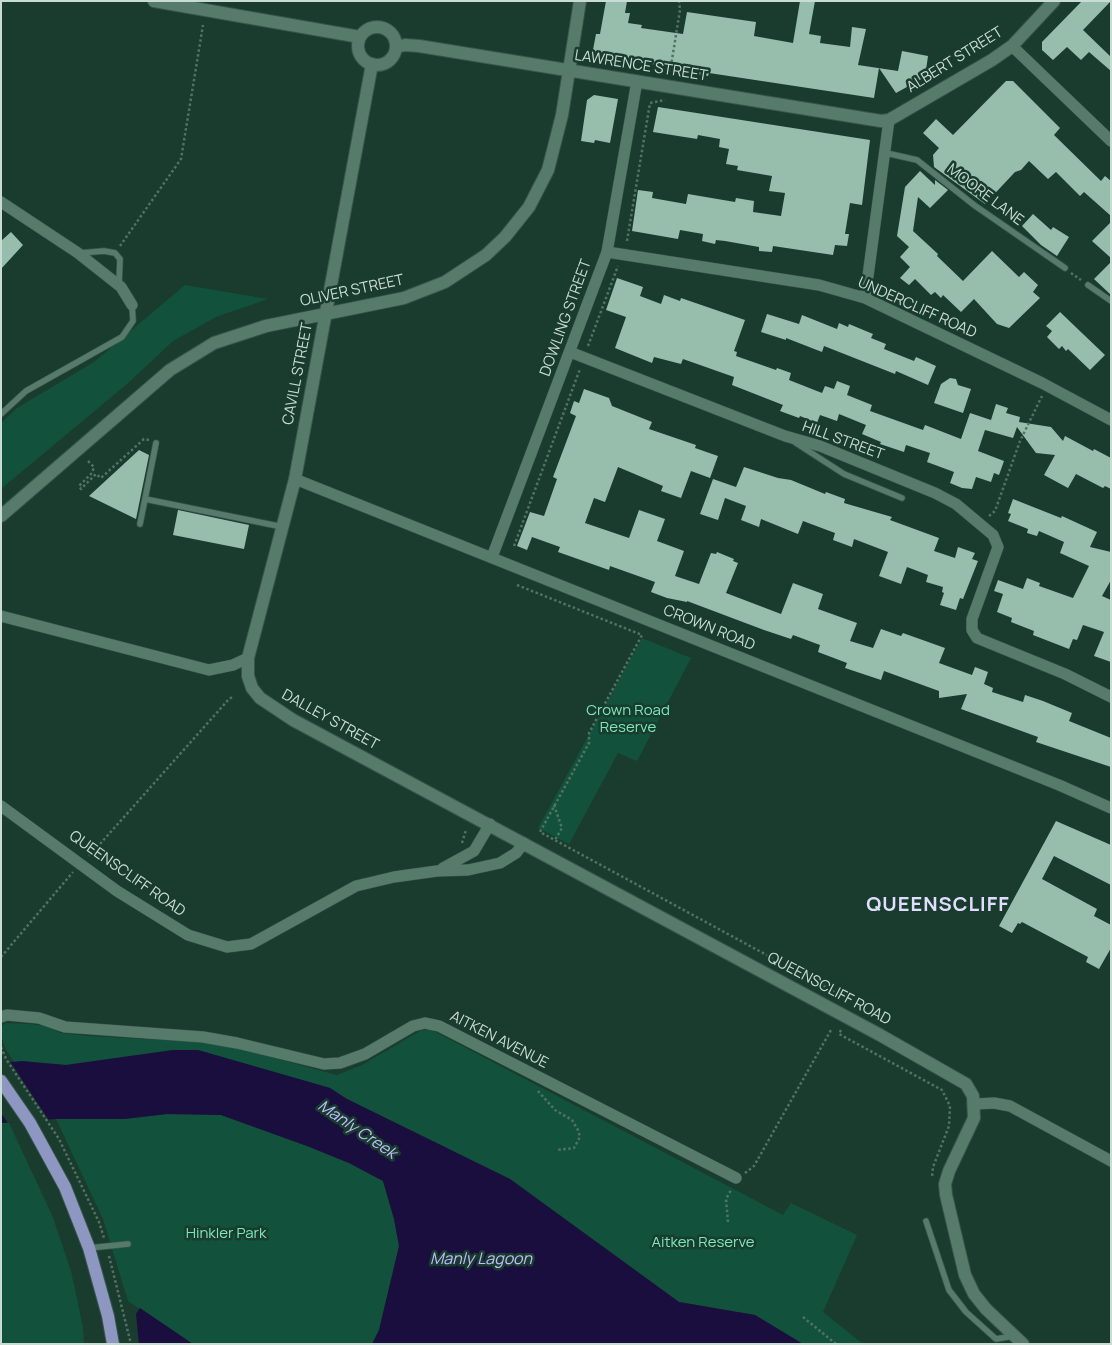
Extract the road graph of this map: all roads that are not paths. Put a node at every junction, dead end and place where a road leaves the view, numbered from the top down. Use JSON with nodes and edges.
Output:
{"nodes":[{"id":1,"x":154,"y":1,"type":"edge"},
{"id":2,"x":580,"y":1,"type":"edge"},
{"id":3,"x":1054,"y":1,"type":"edge"},
{"id":4,"x":360,"y":37,"type":"junction"},
{"id":5,"x":1012,"y":46,"type":"junction"},
{"id":6,"x":396,"y":47,"type":"junction"},
{"id":7,"x":372,"y":64,"type":"junction"},
{"id":8,"x":570,"y":71,"type":"junction"},
{"id":9,"x":638,"y":81,"type":"junction"},
{"id":10,"x":885,"y":120,"type":"junction"},
{"id":11,"x":1111,"y":141,"type":"edge"},
{"id":12,"x":886,"y":153,"type":"junction"},
{"id":13,"x":1,"y":202,"type":"edge"},
{"id":14,"x":607,"y":252,"type":"junction"},
{"id":15,"x":78,"y":253,"type":"junction"},
{"id":16,"x":1065,"y":268,"type":"dead end"},
{"id":17,"x":119,"y":286,"type":"junction"},
{"id":18,"x":1088,"y":286,"type":"dead end"},
{"id":19,"x":865,"y":298,"type":"junction"},
{"id":20,"x":1111,"y":301,"type":"edge"},
{"id":21,"x":132,"y":305,"type":"joint"},
{"id":22,"x":327,"y":313,"type":"junction"},
{"id":23,"x":570,"y":352,"type":"junction"},
{"id":24,"x":1,"y":414,"type":"edge"},
{"id":25,"x":1111,"y":420,"type":"edge"},
{"id":26,"x":785,"y":436,"type":"junction"},
{"id":27,"x":156,"y":443,"type":"road end"},
{"id":28,"x":295,"y":479,"type":"junction"},
{"id":29,"x":902,"y":498,"type":"dead end"},
{"id":30,"x":145,"y":499,"type":"junction"},
{"id":31,"x":1,"y":516,"type":"edge"},
{"id":32,"x":140,"y":524,"type":"dead end"},
{"id":33,"x":283,"y":527,"type":"junction"},
{"id":34,"x":492,"y":557,"type":"junction"},
{"id":35,"x":1,"y":616,"type":"edge"},
{"id":36,"x":248,"y":658,"type":"junction"},
{"id":37,"x":1111,"y":697,"type":"edge"},
{"id":38,"x":1,"y":806,"type":"edge"},
{"id":39,"x":1111,"y":808,"type":"edge"},
{"id":40,"x":490,"y":824,"type":"junction"},
{"id":41,"x":524,"y":843,"type":"junction"},
{"id":42,"x":437,"y":871,"type":"junction"},
{"id":43,"x":1,"y":1017,"type":"edge"},
{"id":44,"x":1,"y":1081,"type":"edge"},
{"id":45,"x":975,"y":1104,"type":"junction"},
{"id":46,"x":1111,"y":1161,"type":"edge"},
{"id":47,"x":736,"y":1178,"type":"road end"},
{"id":48,"x":926,"y":1221,"type":"dead end"},
{"id":49,"x":128,"y":1244,"type":"dead end"},
{"id":50,"x":89,"y":1248,"type":"junction"},
{"id":51,"x":1018,"y":1340,"type":"edge"},
{"id":52,"x":113,"y":1344,"type":"edge"}],
"edges":[{"from":1,"to":4,"type":"main road"},
{"from":2,"to":8,"type":"main road","name":"OLIVER STREET"},
{"from":3,"to":5,"type":"main road","name":"ALBERT STREET"},
{"from":4,"to":6,"type":"main road"},
{"from":4,"to":7,"type":"main road"},
{"from":5,"to":10,"type":"main road","name":"ALBERT STREET"},
{"from":5,"to":11,"type":"street"},
{"from":6,"to":7,"type":"main road"},
{"from":6,"to":8,"type":"main road","name":"LAWRENCE STREET"},
{"from":7,"to":22,"type":"main road","name":"CAVILL STREET"},
{"from":8,"to":9,"type":"main road","name":"LAWRENCE STREET"},
{"from":8,"to":22,"type":"main road","name":"OLIVER STREET"},
{"from":9,"to":10,"type":"main road","name":"LAWRENCE STREET"},
{"from":9,"to":14,"type":"street","name":"DOWLING STREET"},
{"from":10,"to":12,"type":"street"},
{"from":12,"to":16,"type":"lane","name":"MOORE LANE"},
{"from":12,"to":19,"type":"street"},
{"from":13,"to":15,"type":"street"},
{"from":14,"to":19,"type":"street","name":"UNDERCLIFF ROAD"},
{"from":14,"to":23,"type":"street","name":"DOWLING STREET"},
{"from":15,"to":17,"type":"street"},
{"from":15,"to":17,"type":"lane"},
{"from":17,"to":21,"type":"street"},
{"from":18,"to":20,"type":"lane"},
{"from":19,"to":25,"type":"street","name":"UNDERCLIFF ROAD"},
{"from":21,"to":24,"type":"lane"},
{"from":22,"to":28,"type":"main road","name":"CAVILL STREET"},
{"from":22,"to":31,"type":"main road","name":"OLIVER STREET"},
{"from":23,"to":26,"type":"street","name":"HILL STREET"},
{"from":23,"to":34,"type":"street","name":"DOWLING STREET"},
{"from":26,"to":29,"type":"lane"},
{"from":26,"to":37,"type":"street","name":"HILL STREET"},
{"from":27,"to":30,"type":"lane"},
{"from":28,"to":33,"type":"main road","name":"CAVILL STREET"},
{"from":28,"to":34,"type":"street","name":"CROWN ROAD"},
{"from":30,"to":32,"type":"lane"},
{"from":30,"to":33,"type":"lane"},
{"from":33,"to":36,"type":"main road","name":"CAVILL STREET"},
{"from":34,"to":39,"type":"street","name":"CROWN ROAD"},
{"from":35,"to":36,"type":"street"},
{"from":36,"to":40,"type":"main road","name":"DALLEY STREET"},
{"from":38,"to":42,"type":"street","name":"QUEENSCLIFF ROAD"},
{"from":40,"to":41,"type":"main road","name":"QUEENSCLIFF ROAD"},
{"from":40,"to":42,"type":"street","name":"QUEENSCLIFF ROAD"},
{"from":41,"to":42,"type":"street","name":"QUEENSCLIFF ROAD"},
{"from":41,"to":45,"type":"main road","name":"QUEENSCLIFF ROAD"},
{"from":43,"to":47,"type":"street","name":"AITKEN AVENUE"},
{"from":44,"to":50,"type":"main road"},
{"from":45,"to":46,"type":"street"},
{"from":45,"to":51,"type":"main road"},
{"from":48,"to":51,"type":"lane"},
{"from":49,"to":50,"type":"lane"},
{"from":50,"to":52,"type":"main road"}]}
